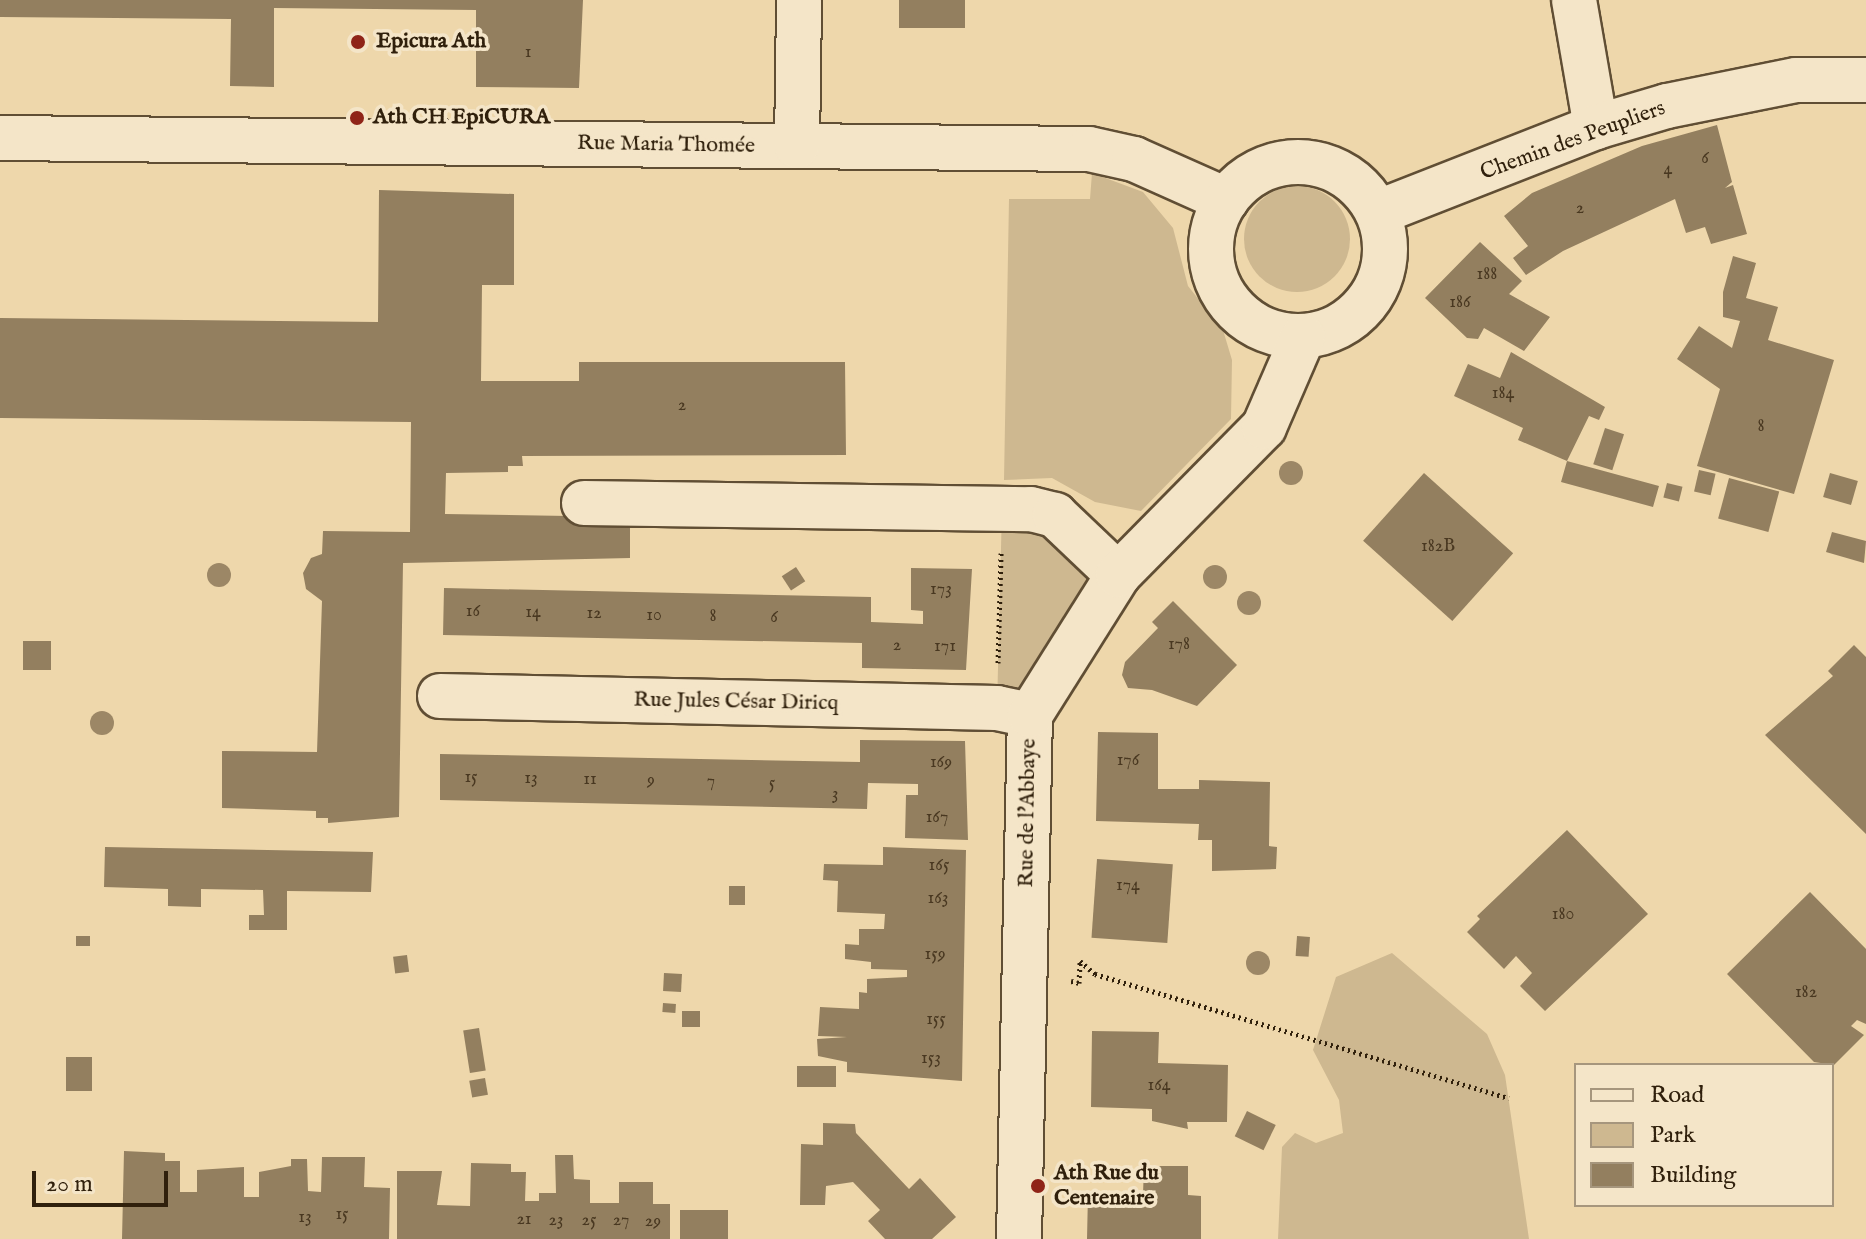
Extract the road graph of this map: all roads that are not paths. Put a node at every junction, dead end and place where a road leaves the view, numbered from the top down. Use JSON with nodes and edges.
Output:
{"nodes":[{"id":1,"x":799,"y":0,"type":"edge"},
{"id":2,"x":1574,"y":0,"type":"edge"},
{"id":3,"x":1866,"y":80,"type":"edge"},
{"id":4,"x":1596,"y":127,"type":"junction"},
{"id":5,"x":0,"y":138,"type":"edge"},
{"id":6,"x":797,"y":146,"type":"junction"},
{"id":7,"x":1226,"y":200,"type":"junction"},
{"id":8,"x":1379,"y":212,"type":"junction"},
{"id":9,"x":1303,"y":337,"type":"junction"},
{"id":10,"x":584,"y":503,"type":"dead end"},
{"id":11,"x":1118,"y":575,"type":"junction"},
{"id":12,"x":440,"y":696,"type":"dead end"},
{"id":13,"x":1014,"y":711,"type":"junction"},
{"id":14,"x":1019,"y":1239,"type":"edge"}],
"edges":[{"from":1,"to":6,"type":"street"},
{"from":2,"to":4,"type":"street"},
{"from":3,"to":4,"type":"street","name":"Chemin des Peupliers"},
{"from":4,"to":8,"type":"street","name":"Chemin des Peupliers"},
{"from":5,"to":6,"type":"street","name":"Rue Maria Thomée"},
{"from":6,"to":7,"type":"street","name":"Rue Maria Thomée"},
{"from":7,"to":8,"type":"street"},
{"from":7,"to":9,"type":"street"},
{"from":8,"to":9,"type":"street"},
{"from":9,"to":11,"type":"street","name":"Rue de l'Abbaye"},
{"from":10,"to":11,"type":"street"},
{"from":11,"to":13,"type":"street","name":"Rue de l'Abbaye"},
{"from":12,"to":13,"type":"street","name":"Rue Jules César Diricq"},
{"from":13,"to":14,"type":"street","name":"Rue de l'Abbaye"}]}
